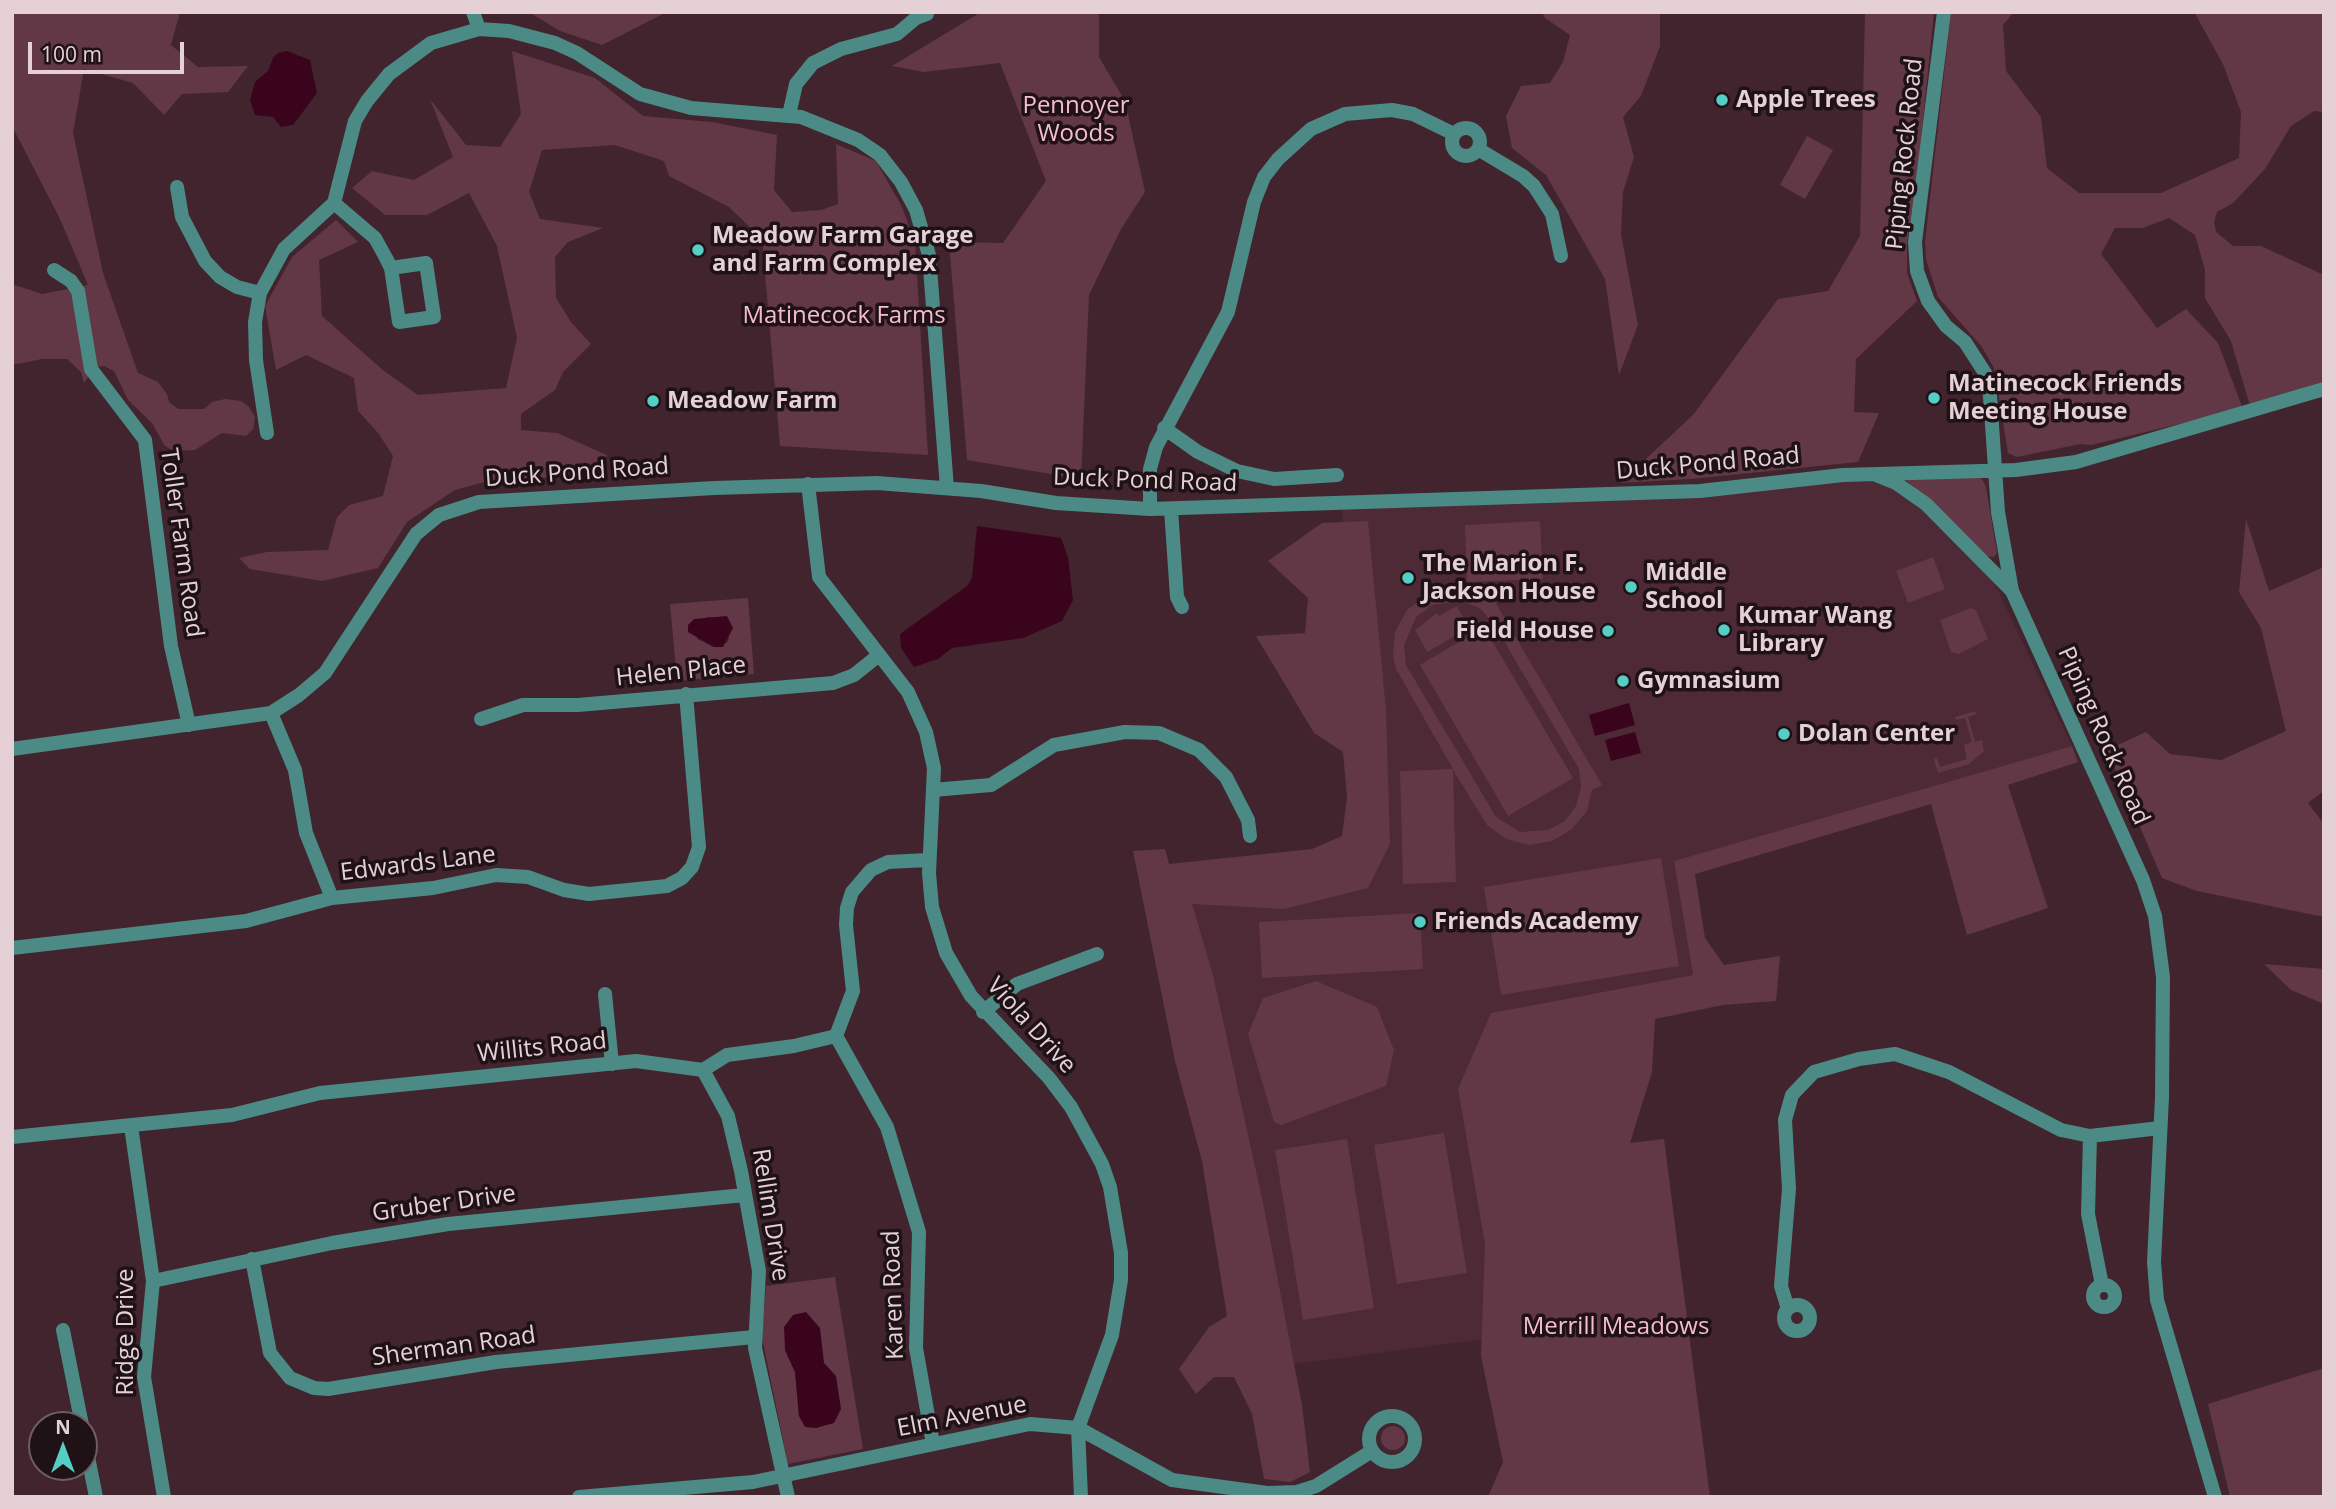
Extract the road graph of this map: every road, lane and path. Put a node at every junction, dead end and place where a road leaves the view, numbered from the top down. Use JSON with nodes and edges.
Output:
{"nodes":[{"id":1,"x":473,"y":12,"type":"edge"},
{"id":2,"x":1944,"y":12,"type":"edge"},
{"id":3,"x":927,"y":14,"type":"edge"},
{"id":4,"x":479,"y":29,"type":"junction"},
{"id":5,"x":789,"y":115,"type":"junction"},
{"id":6,"x":177,"y":187,"type":"dead end"},
{"id":7,"x":334,"y":203,"type":"junction"},
{"id":8,"x":1561,"y":256,"type":"dead end"},
{"id":9,"x":391,"y":268,"type":"junction"},
{"id":10,"x":54,"y":270,"type":"dead end"},
{"id":11,"x":260,"y":293,"type":"junction"},
{"id":12,"x":2324,"y":389,"type":"edge"},
{"id":13,"x":1164,"y":428,"type":"junction"},
{"id":14,"x":267,"y":433,"type":"dead end"},
{"id":15,"x":1993,"y":471,"type":"junction"},
{"id":16,"x":1871,"y":473,"type":"junction"},
{"id":17,"x":1337,"y":475,"type":"dead end"},
{"id":18,"x":808,"y":484,"type":"junction"},
{"id":19,"x":947,"y":488,"type":"junction"},
{"id":20,"x":1150,"y":509,"type":"junction"},
{"id":21,"x":1171,"y":509,"type":"junction"},
{"id":22,"x":2012,"y":590,"type":"junction"},
{"id":23,"x":1182,"y":607,"type":"dead end"},
{"id":24,"x":879,"y":655,"type":"junction"},
{"id":25,"x":686,"y":694,"type":"junction"},
{"id":26,"x":271,"y":713,"type":"junction"},
{"id":27,"x":481,"y":719,"type":"dead end"},
{"id":28,"x":189,"y":725,"type":"junction"},
{"id":29,"x":12,"y":749,"type":"edge"},
{"id":30,"x":933,"y":790,"type":"junction"},
{"id":31,"x":1250,"y":836,"type":"dead end"},
{"id":32,"x":928,"y":860,"type":"junction"},
{"id":33,"x":332,"y":898,"type":"junction"},
{"id":34,"x":12,"y":948,"type":"edge"},
{"id":35,"x":1097,"y":954,"type":"dead end"},
{"id":36,"x":605,"y":993,"type":"dead end"},
{"id":37,"x":983,"y":1012,"type":"junction"},
{"id":38,"x":836,"y":1036,"type":"junction"},
{"id":39,"x":612,"y":1064,"type":"junction"},
{"id":40,"x":703,"y":1070,"type":"junction"},
{"id":41,"x":131,"y":1126,"type":"junction"},
{"id":42,"x":2160,"y":1128,"type":"junction"},
{"id":43,"x":2090,"y":1136,"type":"junction"},
{"id":44,"x":12,"y":1137,"type":"edge"},
{"id":45,"x":744,"y":1195,"type":"junction"},
{"id":46,"x":252,"y":1259,"type":"junction"},
{"id":47,"x":153,"y":1281,"type":"junction"},
{"id":48,"x":2102,"y":1285,"type":"dead end"},
{"id":49,"x":1788,"y":1309,"type":"dead end"},
{"id":50,"x":63,"y":1330,"type":"dead end"},
{"id":51,"x":754,"y":1337,"type":"junction"},
{"id":52,"x":79,"y":1411,"type":"edge"},
{"id":53,"x":1078,"y":1428,"type":"junction"},
{"id":54,"x":933,"y":1444,"type":"junction"},
{"id":55,"x":1372,"y":1451,"type":"dead end"},
{"id":56,"x":783,"y":1477,"type":"junction"},
{"id":57,"x":673,"y":1493,"type":"edge"},
{"id":58,"x":164,"y":1497,"type":"edge"},
{"id":59,"x":579,"y":1497,"type":"edge"},
{"id":60,"x":788,"y":1497,"type":"edge"},
{"id":61,"x":1081,"y":1497,"type":"edge"},
{"id":62,"x":2215,"y":1497,"type":"edge"}],
"edges":[{"from":1,"to":4,"type":"street"},
{"from":2,"to":15,"type":"street","name":"Piping Rock Road"},
{"from":3,"to":5,"type":"street"},
{"from":4,"to":5,"type":"street"},
{"from":4,"to":7,"type":"street"},
{"from":5,"to":19,"type":"street"},
{"from":6,"to":11,"type":"street"},
{"from":7,"to":9,"type":"street"},
{"from":7,"to":11,"type":"street"},
{"from":8,"to":13,"type":"street"},
{"from":9,"to":9,"type":"street"},
{"from":10,"to":28,"type":"street","name":"Toller Farm Road"},
{"from":11,"to":14,"type":"street"},
{"from":12,"to":15,"type":"street","name":"Duck Pond Road"},
{"from":13,"to":17,"type":"street"},
{"from":13,"to":20,"type":"street"},
{"from":15,"to":16,"type":"street","name":"Duck Pond Road"},
{"from":15,"to":22,"type":"street","name":"Piping Rock Road"},
{"from":16,"to":21,"type":"street","name":"Duck Pond Road"},
{"from":16,"to":22,"type":"street"},
{"from":18,"to":19,"type":"street","name":"Duck Pond Road"},
{"from":18,"to":24,"type":"street","name":"Viola Drive"},
{"from":18,"to":26,"type":"street","name":"Duck Pond Road"},
{"from":19,"to":20,"type":"street","name":"Duck Pond Road"},
{"from":20,"to":21,"type":"street","name":"Duck Pond Road"},
{"from":21,"to":23,"type":"street"},
{"from":22,"to":42,"type":"street","name":"Piping Rock Road"},
{"from":24,"to":25,"type":"street","name":"Helen Place"},
{"from":24,"to":30,"type":"street","name":"Viola Drive"},
{"from":25,"to":27,"type":"street","name":"Helen Place"},
{"from":25,"to":33,"type":"street","name":"Edwards Lane"},
{"from":26,"to":28,"type":"street","name":"Duck Pond Road"},
{"from":26,"to":33,"type":"street"},
{"from":28,"to":29,"type":"street","name":"Duck Pond Road"},
{"from":30,"to":31,"type":"street"},
{"from":30,"to":32,"type":"street","name":"Viola Drive"},
{"from":32,"to":37,"type":"street","name":"Viola Drive"},
{"from":32,"to":38,"type":"street"},
{"from":33,"to":34,"type":"street","name":"Edwards Lane"},
{"from":35,"to":37,"type":"street"},
{"from":36,"to":39,"type":"street"},
{"from":37,"to":53,"type":"street","name":"Viola Drive"},
{"from":38,"to":40,"type":"street"},
{"from":38,"to":54,"type":"street","name":"Karen Road"},
{"from":39,"to":40,"type":"street","name":"Willits Road"},
{"from":39,"to":41,"type":"street","name":"Willits Road"},
{"from":40,"to":45,"type":"street","name":"Rellim Drive"},
{"from":41,"to":44,"type":"street","name":"Willits Road"},
{"from":41,"to":47,"type":"street","name":"Ridge Drive"},
{"from":42,"to":43,"type":"street"},
{"from":42,"to":62,"type":"street","name":"Piping Rock Road"},
{"from":43,"to":48,"type":"street"},
{"from":43,"to":49,"type":"street"},
{"from":45,"to":46,"type":"street","name":"Gruber Drive"},
{"from":45,"to":51,"type":"street","name":"Rellim Drive"},
{"from":46,"to":47,"type":"street","name":"Gruber Drive"},
{"from":46,"to":51,"type":"street","name":"Sherman Road"},
{"from":47,"to":58,"type":"street","name":"Ridge Drive"},
{"from":50,"to":52,"type":"street"},
{"from":51,"to":56,"type":"street","name":"Rellim Drive"},
{"from":53,"to":54,"type":"street","name":"Elm Avenue"},
{"from":53,"to":55,"type":"street","name":"Elm Avenue"},
{"from":53,"to":61,"type":"street","name":"Viola Drive"},
{"from":54,"to":56,"type":"street","name":"Elm Avenue"},
{"from":56,"to":57,"type":"street","name":"Elm Avenue"},
{"from":56,"to":60,"type":"street","name":"Rellim Drive"},
{"from":57,"to":59,"type":"street","name":"Elm Avenue"}]}
